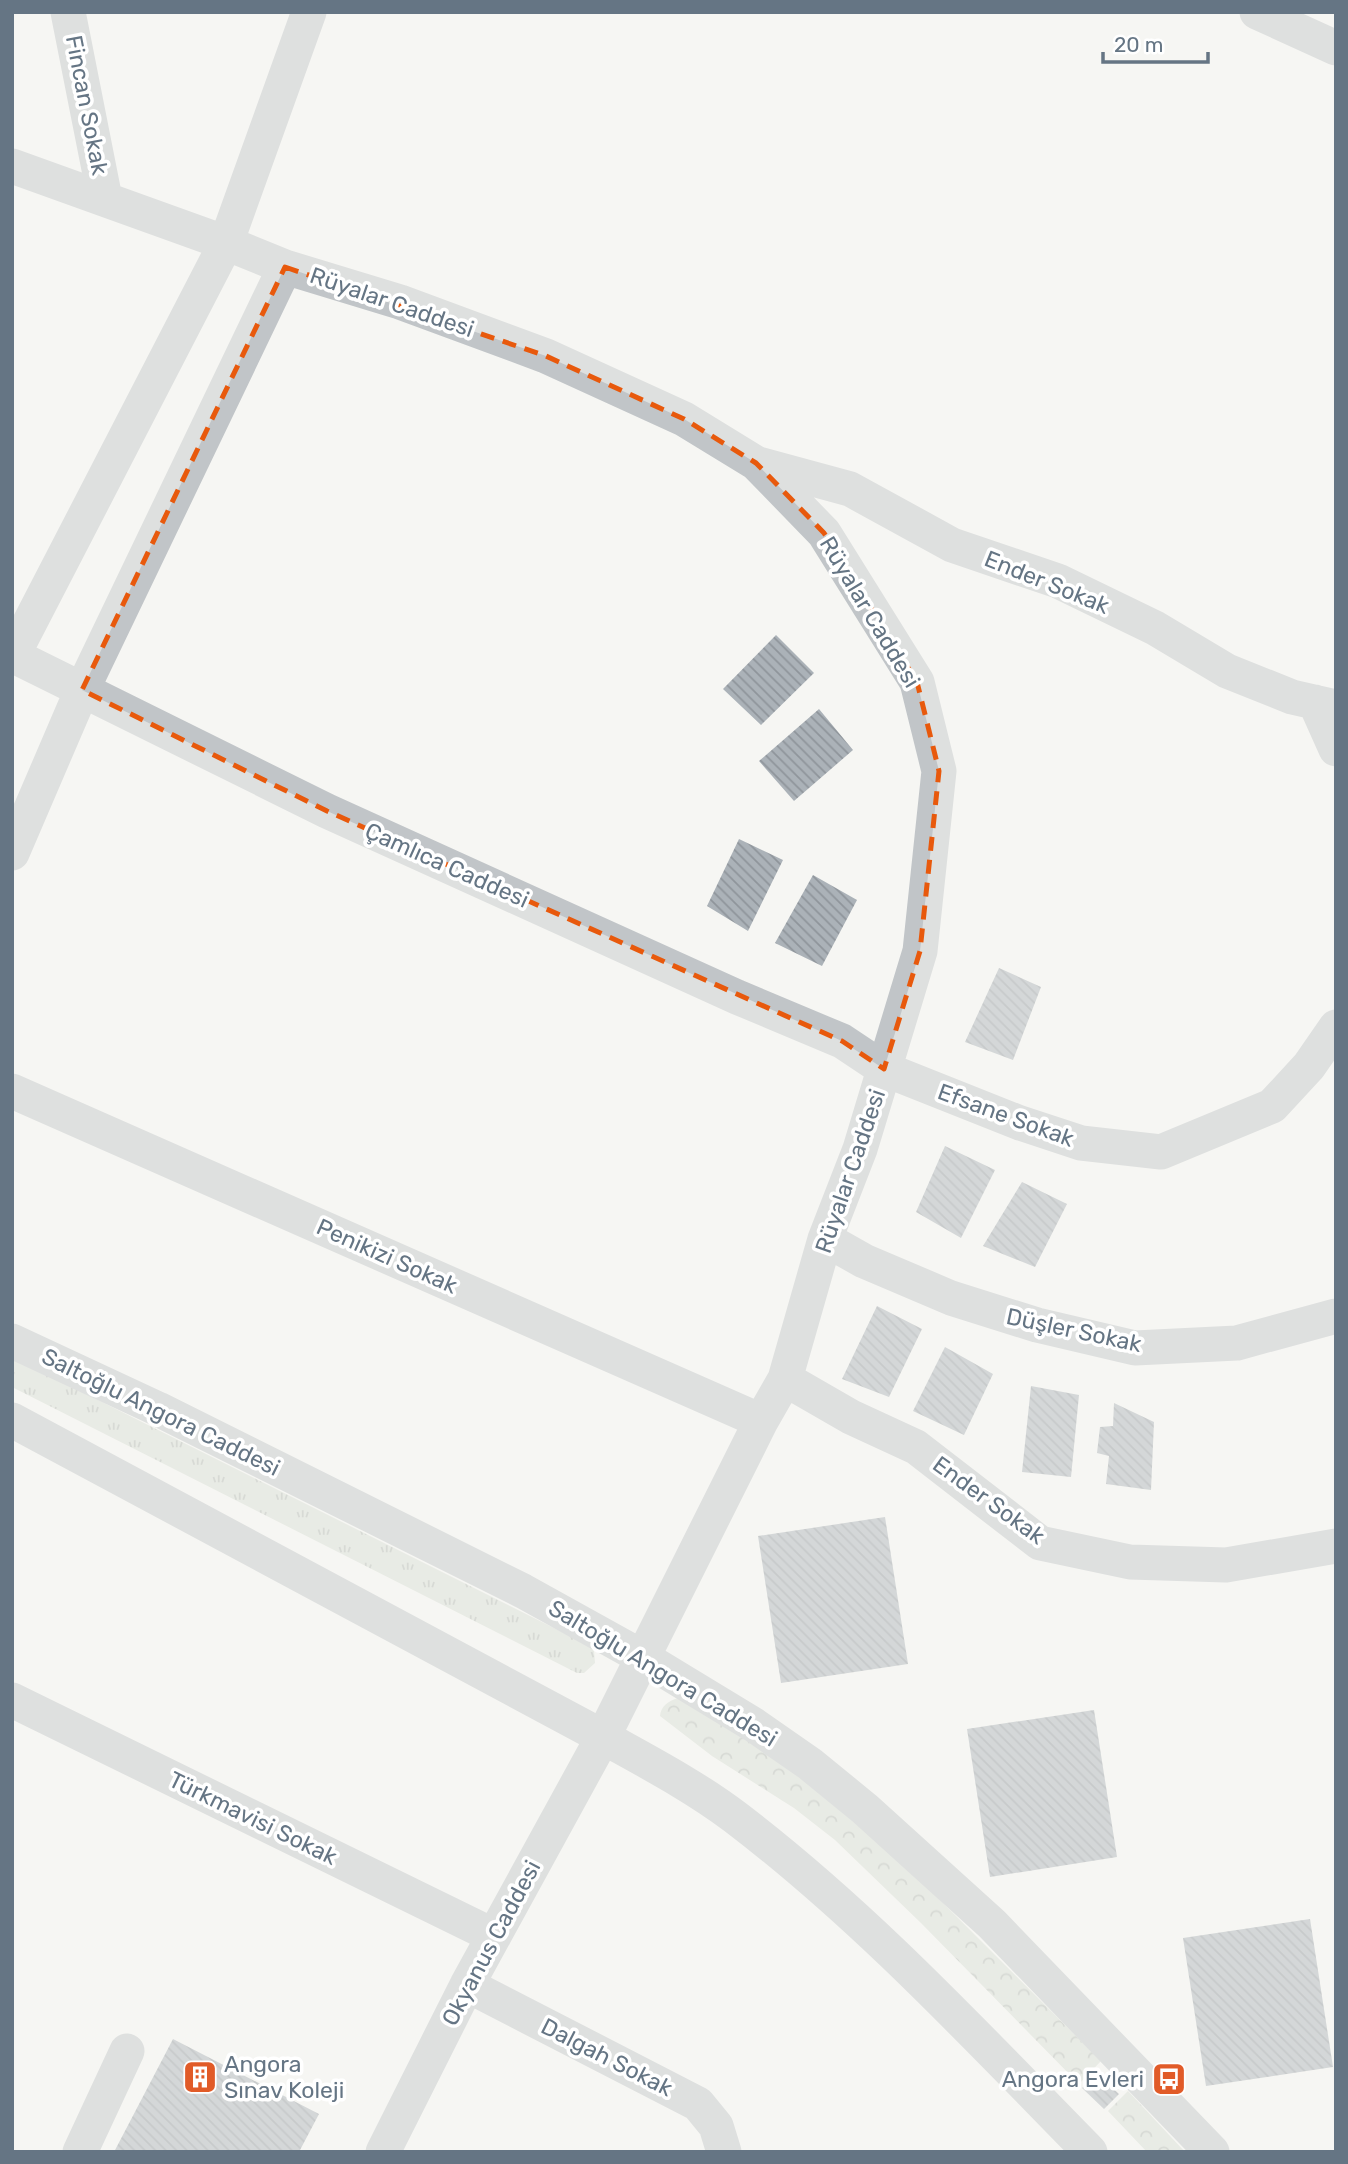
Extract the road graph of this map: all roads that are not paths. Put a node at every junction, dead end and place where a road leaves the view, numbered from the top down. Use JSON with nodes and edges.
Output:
{"nodes":[{"id":1,"x":68,"y":12,"type":"edge"},
{"id":2,"x":309,"y":12,"type":"edge"},
{"id":3,"x":1257,"y":12,"type":"edge"},
{"id":4,"x":1336,"y":48,"type":"edge"},
{"id":5,"x":12,"y":166,"type":"edge"},
{"id":6,"x":105,"y":199,"type":"junction"},
{"id":7,"x":226,"y":243,"type":"junction"},
{"id":8,"x":285,"y":267,"type":"junction"},
{"id":9,"x":756,"y":463,"type":"junction"},
{"id":10,"x":13,"y":656,"type":"edge"},
{"id":11,"x":82,"y":690,"type":"junction"},
{"id":12,"x":1325,"y":704,"type":"edge"},
{"id":13,"x":1336,"y":749,"type":"edge"},
{"id":14,"x":12,"y":853,"type":"edge"},
{"id":15,"x":1336,"y":1027,"type":"edge"},
{"id":16,"x":884,"y":1069,"type":"junction"},
{"id":17,"x":12,"y":1091,"type":"edge"},
{"id":18,"x":824,"y":1239,"type":"junction"},
{"id":19,"x":1336,"y":1316,"type":"edge"},
{"id":20,"x":12,"y":1341,"type":"edge"},
{"id":21,"x":785,"y":1379,"type":"junction"},
{"id":22,"x":12,"y":1420,"type":"edge"},
{"id":23,"x":761,"y":1421,"type":"junction"},
{"id":24,"x":1336,"y":1546,"type":"edge"},
{"id":25,"x":642,"y":1657,"type":"junction"},
{"id":26,"x":12,"y":1700,"type":"edge"},
{"id":27,"x":603,"y":1737,"type":"junction"},
{"id":28,"x":494,"y":1936,"type":"junction"},
{"id":29,"x":467,"y":1985,"type":"junction"},
{"id":30,"x":127,"y":2051,"type":"dead end"},
{"id":31,"x":80,"y":2152,"type":"edge"},
{"id":32,"x":383,"y":2152,"type":"edge"},
{"id":33,"x":724,"y":2152,"type":"edge"},
{"id":34,"x":1090,"y":2152,"type":"edge"},
{"id":35,"x":1212,"y":2152,"type":"edge"}],
"edges":[{"from":1,"to":6,"type":"street","name":"Fincan Sokak"},
{"from":2,"to":7,"type":"street"},
{"from":3,"to":4,"type":"street"},
{"from":5,"to":6,"type":"street","name":"Rüyalar Caddesi"},
{"from":6,"to":7,"type":"street","name":"Rüyalar Caddesi"},
{"from":7,"to":8,"type":"street","name":"Rüyalar Caddesi"},
{"from":7,"to":10,"type":"street"},
{"from":8,"to":9,"type":"street","name":"Rüyalar Caddesi"},
{"from":8,"to":11,"type":"street"},
{"from":9,"to":12,"type":"street","name":"Ender Sokak"},
{"from":9,"to":16,"type":"street","name":"Rüyalar Caddesi"},
{"from":10,"to":11,"type":"street","name":"Çamlıca Caddesi"},
{"from":11,"to":14,"type":"street"},
{"from":11,"to":16,"type":"street","name":"Çamlıca Caddesi"},
{"from":12,"to":13,"type":"street"},
{"from":15,"to":16,"type":"street","name":"Efsane Sokak"},
{"from":16,"to":18,"type":"street","name":"Rüyalar Caddesi"},
{"from":17,"to":23,"type":"street","name":"Penikizi Sokak"},
{"from":18,"to":19,"type":"street","name":"Düşler Sokak"},
{"from":18,"to":21,"type":"street","name":"Rüyalar Caddesi"},
{"from":20,"to":25,"type":"street","name":"Saltoğlu Angora Caddesi"},
{"from":21,"to":23,"type":"street","name":"Rüyalar Caddesi"},
{"from":21,"to":24,"type":"street","name":"Ender Sokak"},
{"from":22,"to":27,"type":"street"},
{"from":23,"to":25,"type":"street","name":"Rüyalar Caddesi"},
{"from":25,"to":27,"type":"street","name":"Okyanus Caddesi"},
{"from":25,"to":35,"type":"street","name":"Saltoğlu Angora Caddesi"},
{"from":26,"to":28,"type":"street","name":"Türkmavisi Sokak"},
{"from":27,"to":28,"type":"street","name":"Okyanus Caddesi"},
{"from":27,"to":34,"type":"street"},
{"from":28,"to":29,"type":"street","name":"Okyanus Caddesi"},
{"from":29,"to":32,"type":"street","name":"Okyanus Caddesi"},
{"from":29,"to":33,"type":"street","name":"Dalgah Sokak"},
{"from":30,"to":31,"type":"street"}]}
